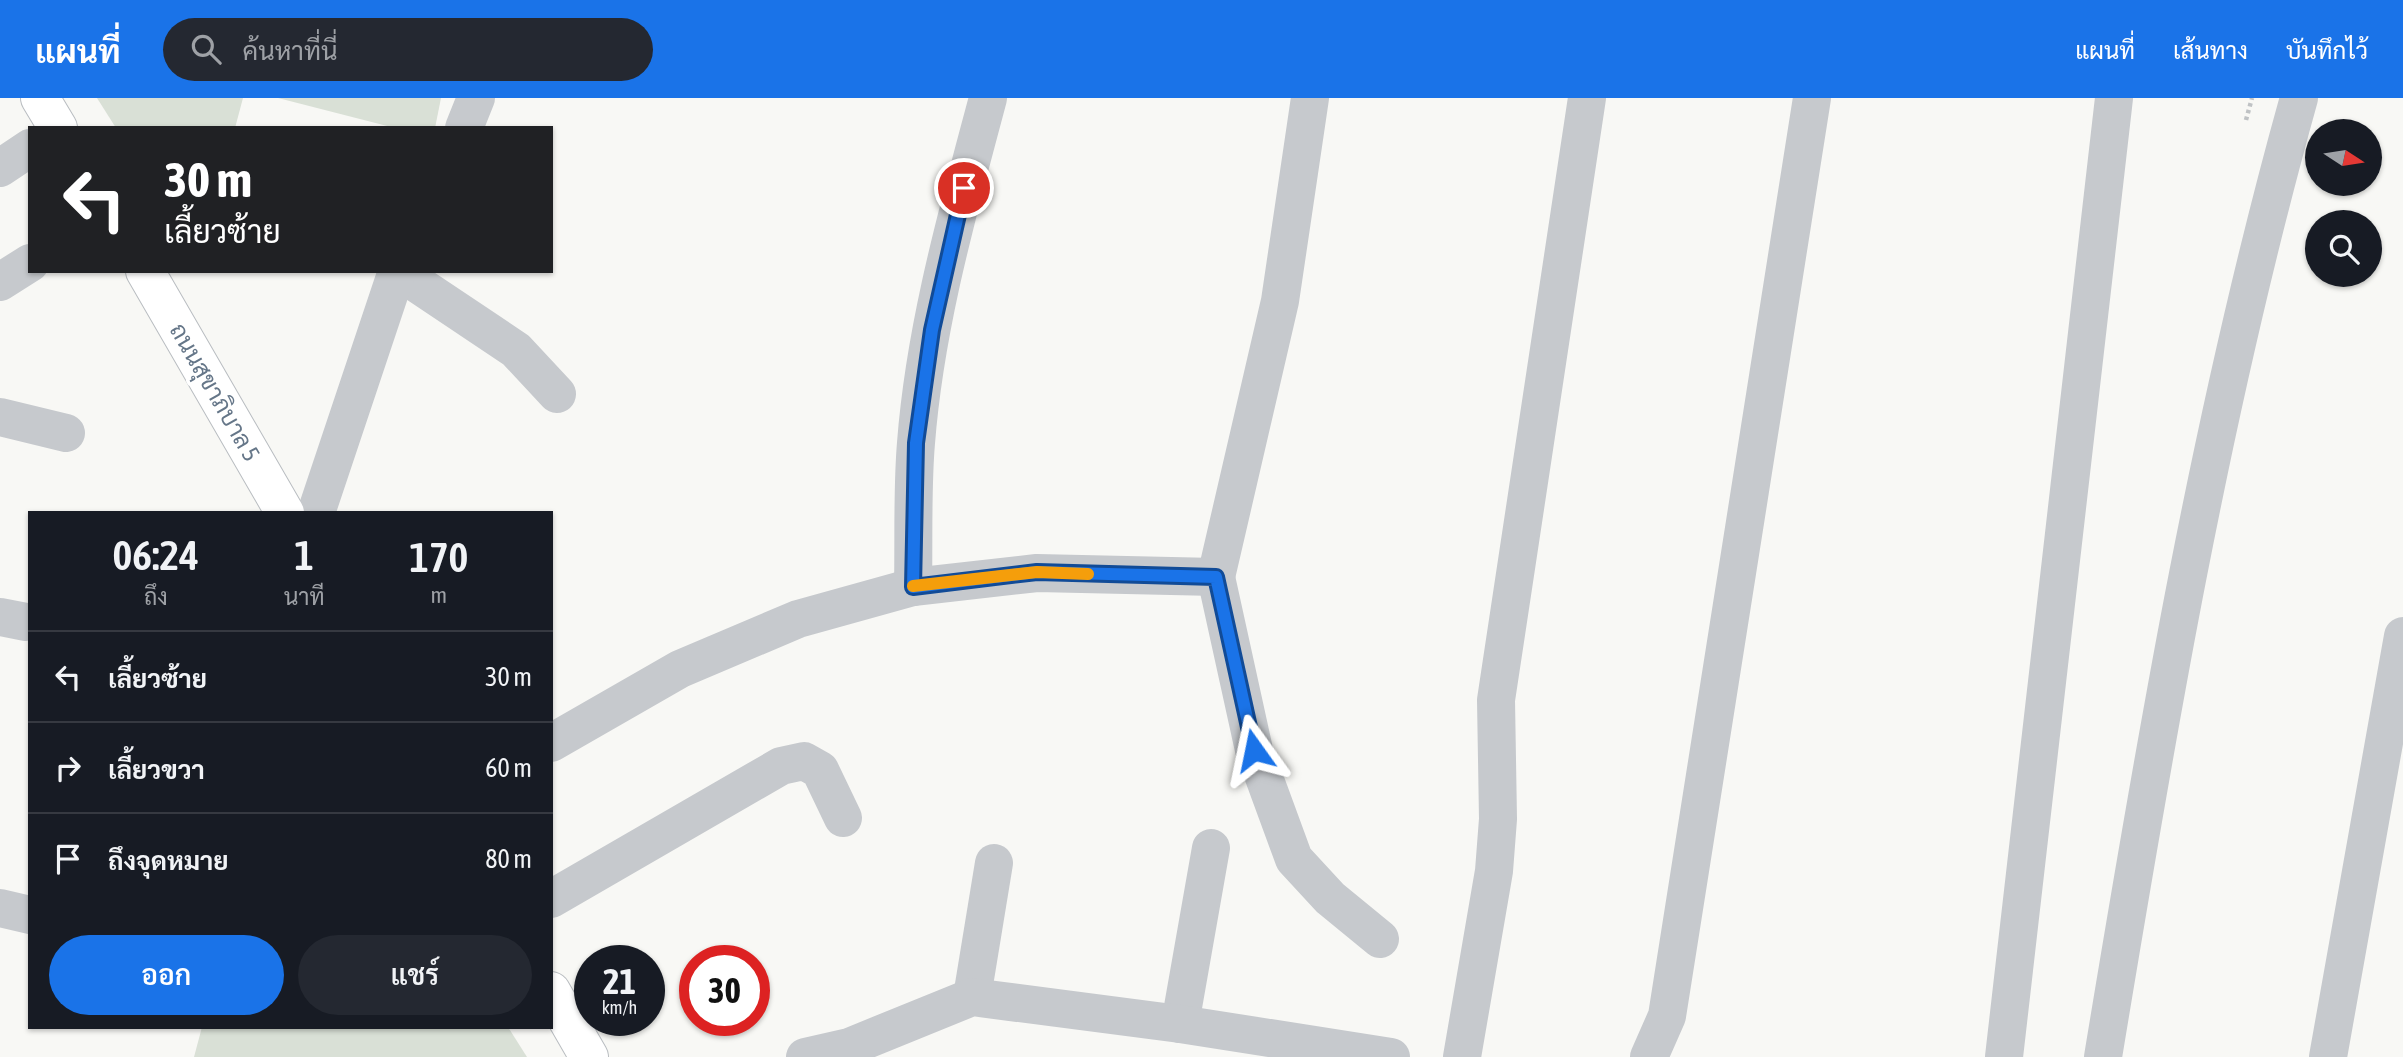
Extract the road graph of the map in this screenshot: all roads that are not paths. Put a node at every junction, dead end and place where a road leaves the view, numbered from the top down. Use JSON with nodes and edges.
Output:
{"nodes":[{"id":1,"x":40,"y":98,"type":"edge"},
{"id":2,"x":476,"y":98,"type":"edge"},
{"id":3,"x":988,"y":98,"type":"edge"},
{"id":4,"x":1310,"y":98,"type":"edge"},
{"id":5,"x":1587,"y":98,"type":"edge"},
{"id":6,"x":1812,"y":98,"type":"edge"},
{"id":7,"x":2114,"y":98,"type":"edge"},
{"id":8,"x":2299,"y":98,"type":"edge"},
{"id":9,"x":57,"y":126,"type":"edge"},
{"id":10,"x":465,"y":126,"type":"edge"},
{"id":11,"x":28,"y":149,"type":"edge"},
{"id":12,"x":0,"y":168,"type":"edge"},
{"id":13,"x":28,"y":264,"type":"edge"},
{"id":14,"x":146,"y":273,"type":"edge"},
{"id":15,"x":397,"y":273,"type":"edge"},
{"id":16,"x":401,"y":273,"type":"edge"},
{"id":17,"x":0,"y":282,"type":"edge"},
{"id":18,"x":557,"y":394,"type":"dead end"},
{"id":19,"x":0,"y":417,"type":"edge"},
{"id":20,"x":66,"y":433,"type":"dead end"},
{"id":21,"x":284,"y":511,"type":"edge"},
{"id":22,"x":317,"y":511,"type":"edge"},
{"id":23,"x":1216,"y":577,"type":"junction"},
{"id":24,"x":913,"y":587,"type":"junction"},
{"id":25,"x":2403,"y":636,"type":"edge"},
{"id":26,"x":553,"y":742,"type":"edge"},
{"id":27,"x":843,"y":818,"type":"dead end"},
{"id":28,"x":1211,"y":848,"type":"dead end"},
{"id":29,"x":994,"y":863,"type":"dead end"},
{"id":30,"x":553,"y":898,"type":"edge"},
{"id":31,"x":0,"y":908,"type":"edge"},
{"id":32,"x":28,"y":915,"type":"edge"},
{"id":33,"x":1380,"y":939,"type":"dead end"},
{"id":34,"x":553,"y":994,"type":"edge"},
{"id":35,"x":972,"y":997,"type":"junction"},
{"id":36,"x":1180,"y":1024,"type":"junction"},
{"id":37,"x":845,"y":1052,"type":"edge"},
{"id":38,"x":589,"y":1057,"type":"edge"},
{"id":39,"x":805,"y":1057,"type":"edge"},
{"id":40,"x":1391,"y":1057,"type":"edge"},
{"id":41,"x":1462,"y":1057,"type":"edge"},
{"id":42,"x":1649,"y":1057,"type":"edge"},
{"id":43,"x":2004,"y":1057,"type":"edge"},
{"id":44,"x":2103,"y":1057,"type":"edge"},
{"id":45,"x":2328,"y":1057,"type":"edge"}],
"edges":[{"from":1,"to":9,"type":"main road"},
{"from":2,"to":10,"type":"street"},
{"from":3,"to":24,"type":"street"},
{"from":4,"to":23,"type":"street"},
{"from":5,"to":41,"type":"street"},
{"from":6,"to":42,"type":"street"},
{"from":7,"to":43,"type":"street"},
{"from":8,"to":44,"type":"street"},
{"from":11,"to":12,"type":"street"},
{"from":13,"to":17,"type":"street"},
{"from":14,"to":21,"type":"main road","name":"ถนนสุขาภิบาล 5"},
{"from":15,"to":22,"type":"street"},
{"from":16,"to":18,"type":"street"},
{"from":19,"to":20,"type":"street"},
{"from":23,"to":24,"type":"street"},
{"from":23,"to":33,"type":"street"},
{"from":24,"to":26,"type":"street"},
{"from":25,"to":45,"type":"street"},
{"from":27,"to":30,"type":"street"},
{"from":28,"to":36,"type":"street"},
{"from":29,"to":35,"type":"street"},
{"from":31,"to":32,"type":"street"},
{"from":34,"to":38,"type":"main road"},
{"from":35,"to":36,"type":"street"},
{"from":35,"to":37,"type":"street"},
{"from":36,"to":40,"type":"street"},
{"from":37,"to":39,"type":"street"}]}
